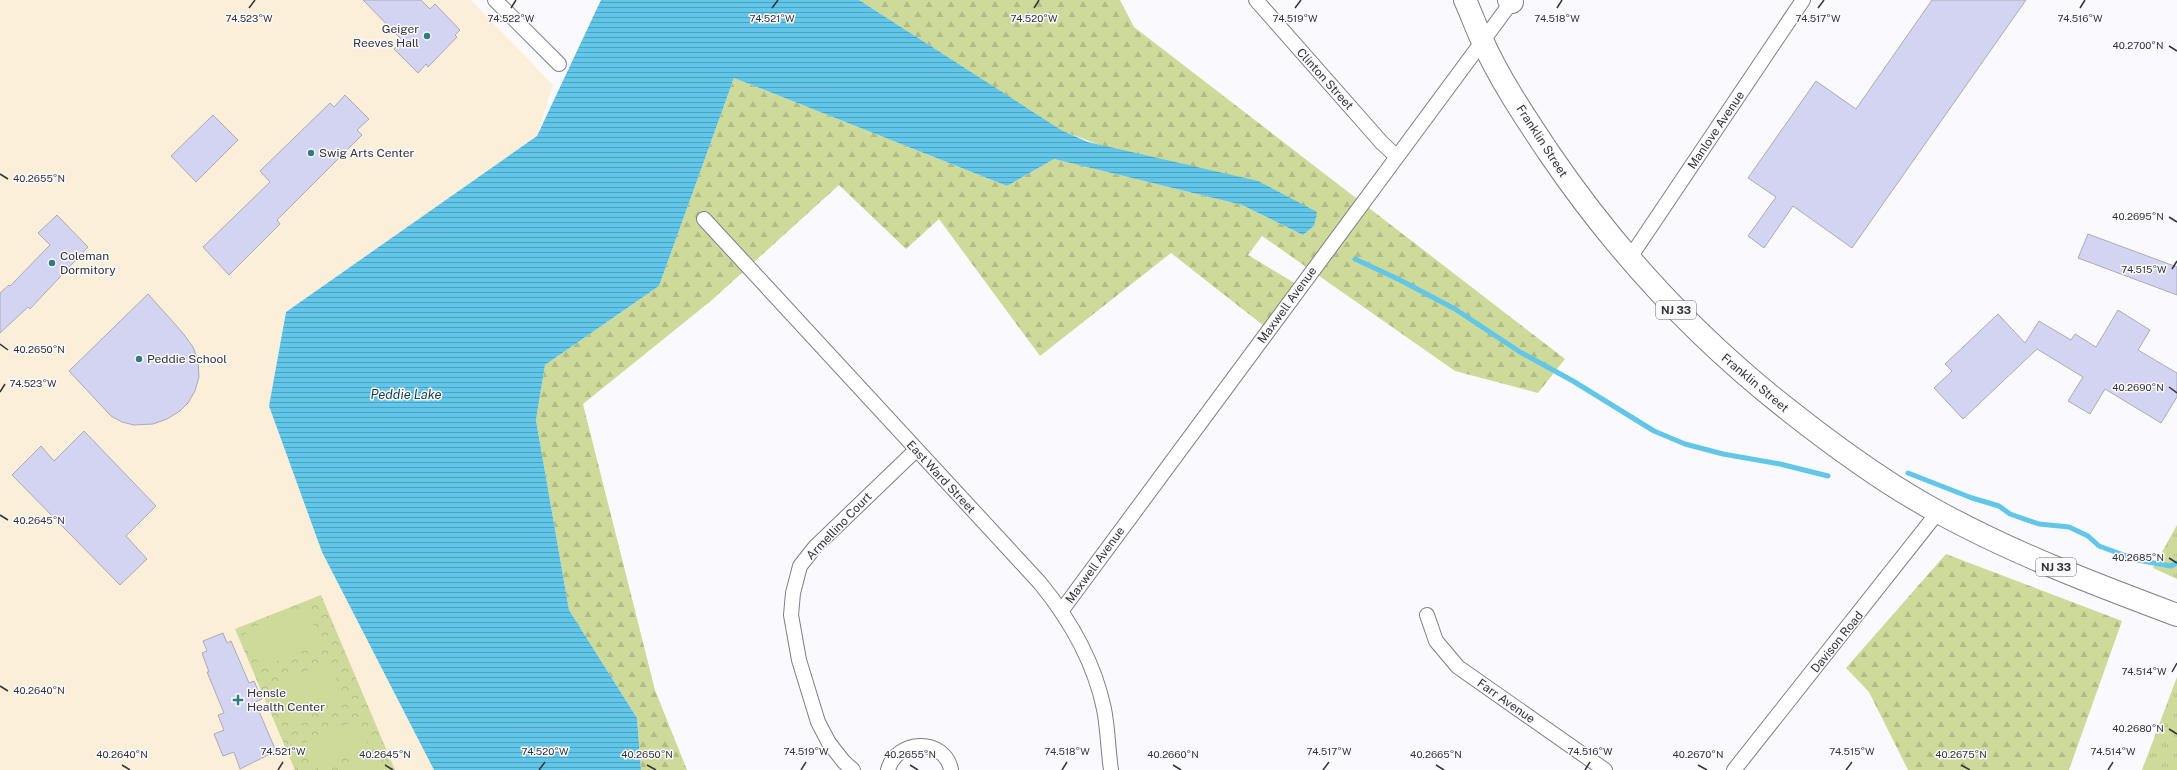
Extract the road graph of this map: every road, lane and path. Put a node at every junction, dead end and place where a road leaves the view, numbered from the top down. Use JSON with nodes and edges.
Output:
{"nodes":[{"id":1,"x":496,"y":0,"type":"edge"},
{"id":2,"x":1256,"y":0,"type":"edge"},
{"id":3,"x":1465,"y":0,"type":"edge"},
{"id":4,"x":1803,"y":0,"type":"edge"},
{"id":5,"x":1511,"y":1,"type":"edge"},
{"id":6,"x":1483,"y":42,"type":"junction"},
{"id":7,"x":559,"y":64,"type":"dead end"},
{"id":8,"x":1396,"y":156,"type":"junction"},
{"id":9,"x":704,"y":219,"type":"dead end"},
{"id":10,"x":1629,"y":259,"type":"junction"},
{"id":11,"x":916,"y":450,"type":"junction"},
{"id":12,"x":1938,"y":512,"type":"junction"},
{"id":13,"x":1062,"y":610,"type":"junction"},
{"id":14,"x":1427,"y":615,"type":"dead end"},
{"id":15,"x":2177,"y":615,"type":"edge"},
{"id":16,"x":853,"y":770,"type":"edge"},
{"id":17,"x":888,"y":770,"type":"edge"},
{"id":18,"x":951,"y":770,"type":"edge"},
{"id":19,"x":1111,"y":770,"type":"edge"},
{"id":20,"x":1605,"y":770,"type":"edge"},
{"id":21,"x":1734,"y":770,"type":"edge"}],
"edges":[{"from":1,"to":7,"type":"street"},
{"from":2,"to":8,"type":"street","name":"Clinton Street"},
{"from":3,"to":6,"type":"main road","name":"Franklin Street","number":"NJ 33"},
{"from":4,"to":10,"type":"street","name":"Manlove Avenue"},
{"from":5,"to":6,"type":"street","name":"Maxwell Avenue"},
{"from":6,"to":8,"type":"street","name":"Maxwell Avenue"},
{"from":6,"to":10,"type":"main road","name":"Franklin Street","number":"NJ 33"},
{"from":8,"to":13,"type":"street","name":"Maxwell Avenue"},
{"from":9,"to":11,"type":"street","name":"East Ward Street"},
{"from":10,"to":12,"type":"main road","name":"Franklin Street","number":"NJ 33"},
{"from":11,"to":13,"type":"street","name":"East Ward Street"},
{"from":11,"to":16,"type":"street","name":"Armellino Court"},
{"from":12,"to":15,"type":"main road","name":"Franklin Street","number":"NJ 33"},
{"from":12,"to":21,"type":"street","name":"Davison Road"},
{"from":13,"to":19,"type":"street","name":"East Ward Street"},
{"from":14,"to":20,"type":"street","name":"Farr Avenue"},
{"from":17,"to":18,"type":"street"}]}
